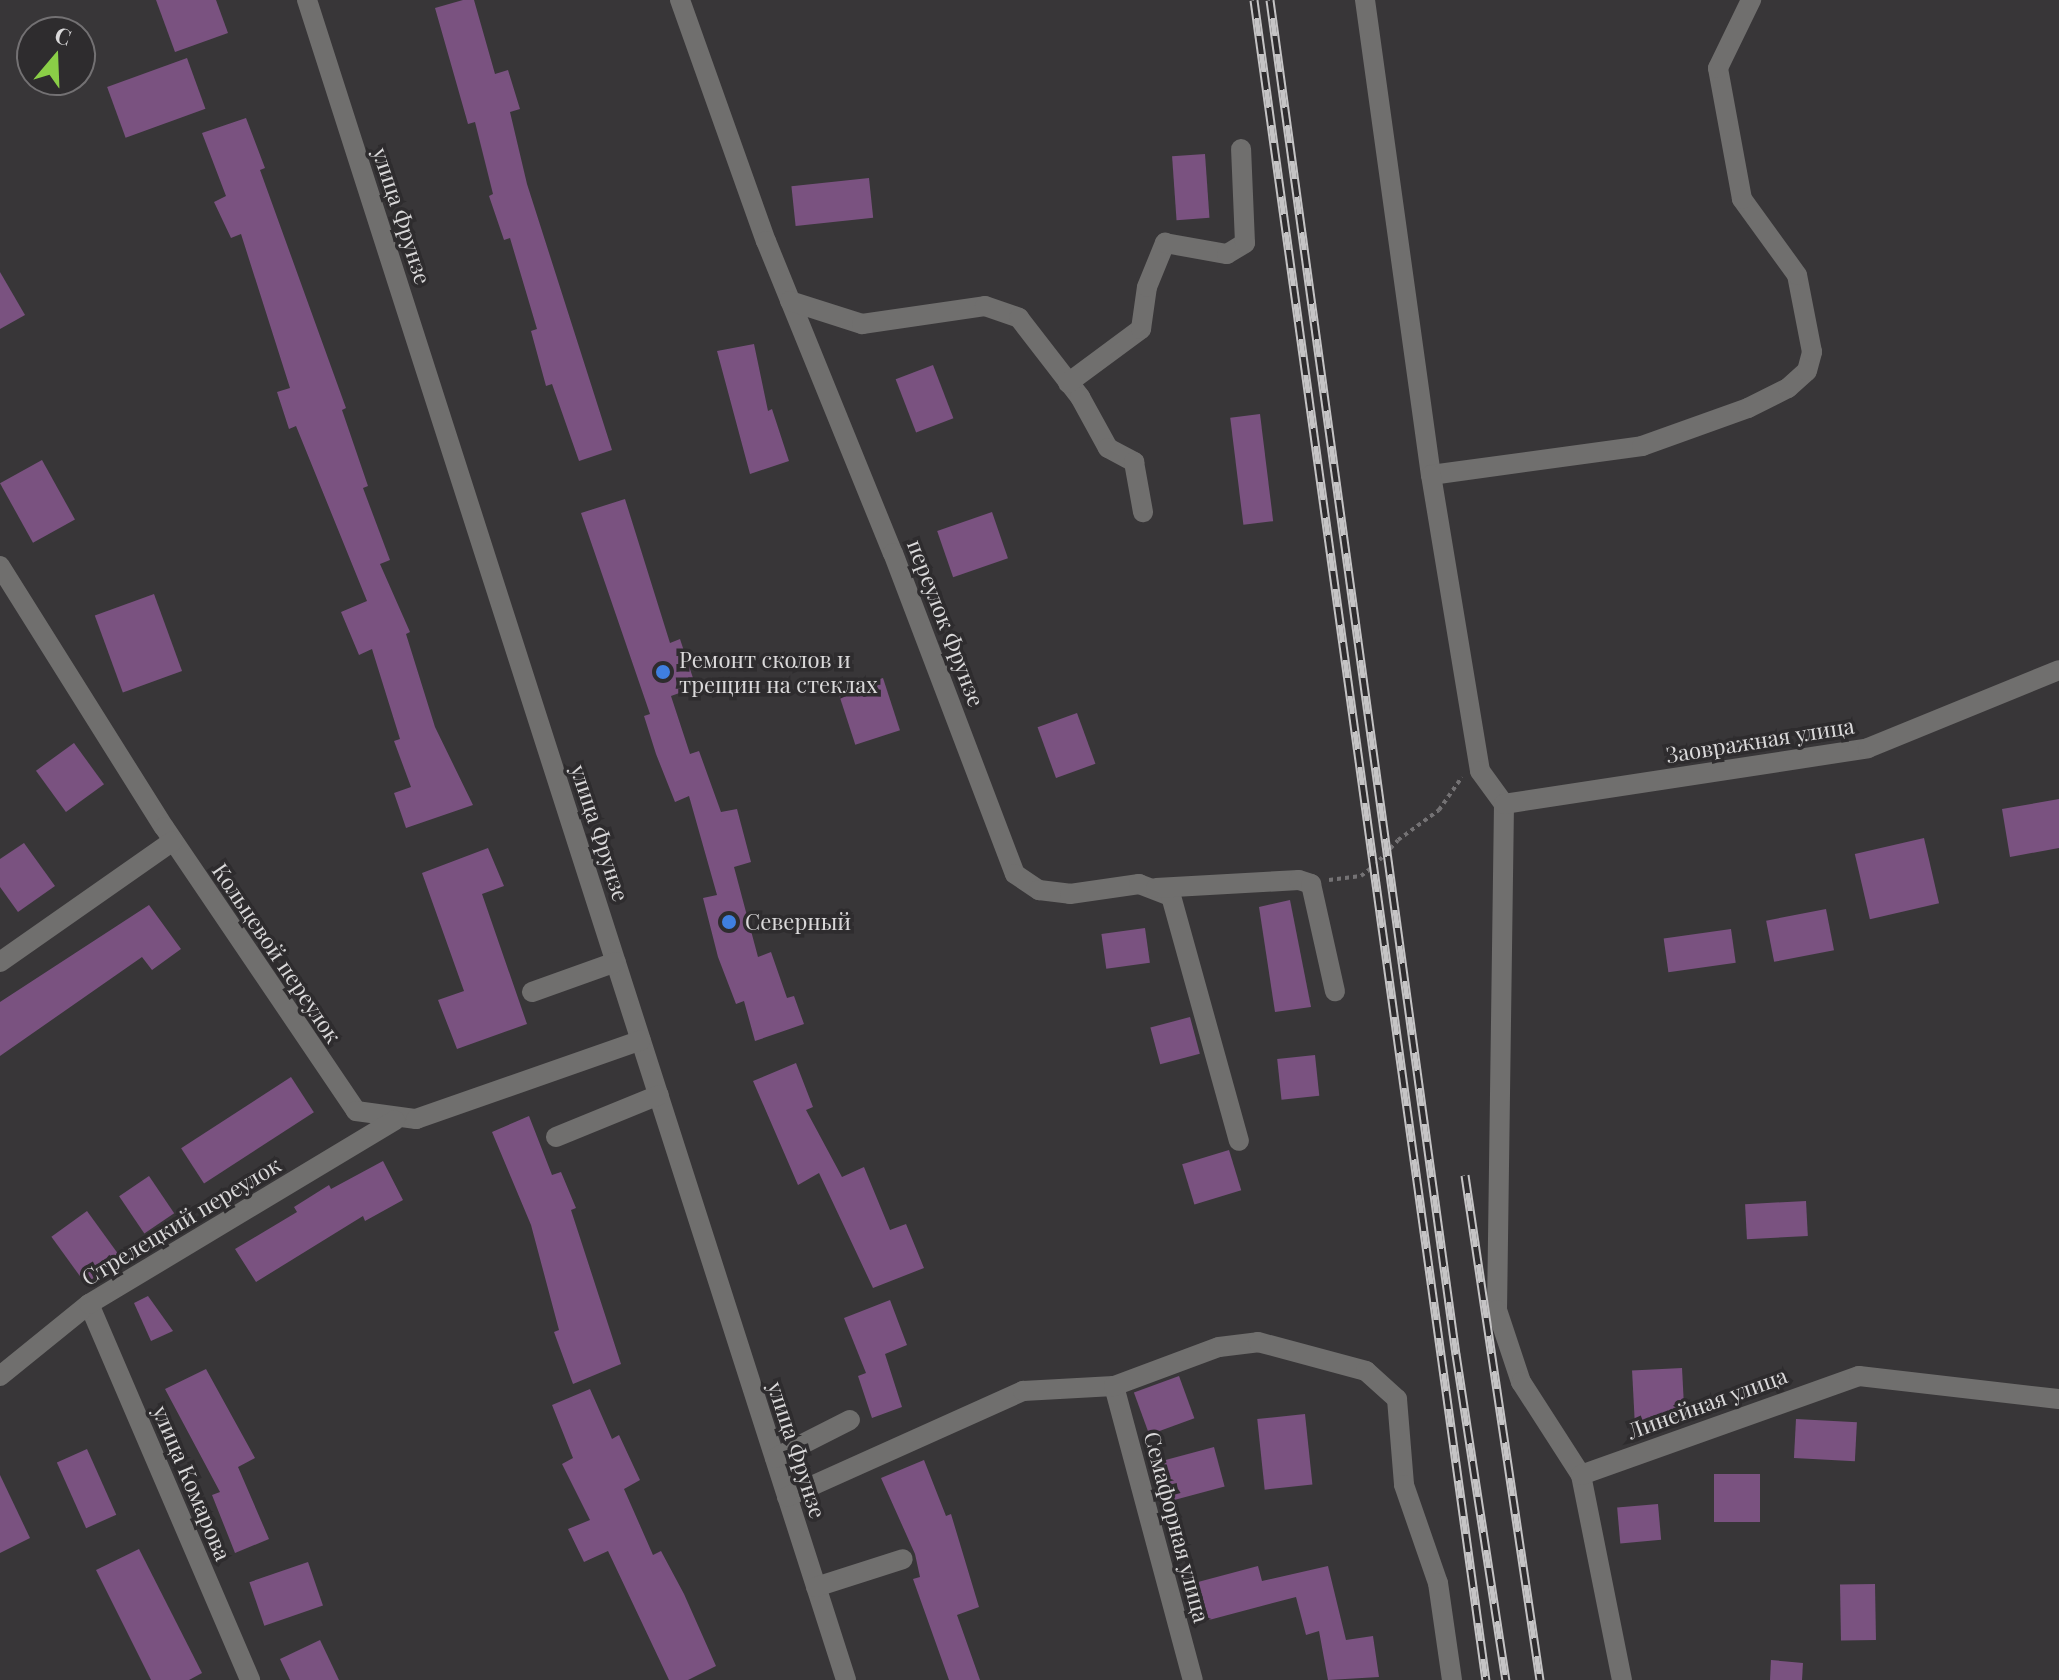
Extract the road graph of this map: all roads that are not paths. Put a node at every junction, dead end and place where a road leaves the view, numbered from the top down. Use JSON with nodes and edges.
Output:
{"nodes":[{"id":1,"x":307,"y":0,"type":"edge"},
{"id":2,"x":680,"y":0,"type":"edge"},
{"id":3,"x":1365,"y":0,"type":"edge"},
{"id":4,"x":1751,"y":0,"type":"edge"},
{"id":5,"x":1241,"y":149,"type":"dead end"},
{"id":6,"x":790,"y":301,"type":"junction"},
{"id":7,"x":1068,"y":383,"type":"junction"},
{"id":8,"x":1431,"y":475,"type":"junction"},
{"id":9,"x":1143,"y":512,"type":"dead end"},
{"id":10,"x":0,"y":566,"type":"edge"},
{"id":11,"x":2059,"y":670,"type":"edge"},
{"id":12,"x":1504,"y":804,"type":"junction"},
{"id":13,"x":173,"y":841,"type":"junction"},
{"id":14,"x":1156,"y":888,"type":"junction"},
{"id":15,"x":0,"y":962,"type":"edge"},
{"id":16,"x":616,"y":962,"type":"junction"},
{"id":17,"x":1335,"y":991,"type":"dead end"},
{"id":18,"x":532,"y":992,"type":"dead end"},
{"id":19,"x":641,"y":1040,"type":"junction"},
{"id":20,"x":659,"y":1095,"type":"junction"},
{"id":21,"x":395,"y":1120,"type":"junction"},
{"id":22,"x":556,"y":1137,"type":"dead end"},
{"id":23,"x":1239,"y":1141,"type":"dead end"},
{"id":24,"x":89,"y":1304,"type":"junction"},
{"id":25,"x":0,"y":1376,"type":"edge"},
{"id":26,"x":1114,"y":1386,"type":"junction"},
{"id":27,"x":2059,"y":1399,"type":"edge"},
{"id":28,"x":850,"y":1420,"type":"dead end"},
{"id":29,"x":775,"y":1458,"type":"junction"},
{"id":30,"x":1581,"y":1475,"type":"junction"},
{"id":31,"x":787,"y":1497,"type":"junction"},
{"id":32,"x":903,"y":1559,"type":"dead end"},
{"id":33,"x":816,"y":1587,"type":"junction"},
{"id":34,"x":250,"y":1680,"type":"edge"},
{"id":35,"x":846,"y":1680,"type":"edge"},
{"id":36,"x":1193,"y":1680,"type":"edge"},
{"id":37,"x":1452,"y":1680,"type":"edge"},
{"id":38,"x":1622,"y":1680,"type":"edge"}],
"edges":[{"from":1,"to":16,"type":"street","name":"улица Фрунзе"},
{"from":2,"to":6,"type":"street","name":"переулок Фрунзе"},
{"from":3,"to":8,"type":"street"},
{"from":4,"to":8,"type":"street"},
{"from":5,"to":7,"type":"street"},
{"from":6,"to":7,"type":"street"},
{"from":6,"to":14,"type":"street","name":"переулок Фрунзе"},
{"from":7,"to":9,"type":"street"},
{"from":8,"to":12,"type":"street"},
{"from":10,"to":13,"type":"street","name":"Кольцевой переулок"},
{"from":11,"to":12,"type":"street","name":"Заовражная улица"},
{"from":12,"to":30,"type":"street"},
{"from":13,"to":15,"type":"street"},
{"from":13,"to":21,"type":"street","name":"Кольцевой переулок"},
{"from":14,"to":17,"type":"street","name":"переулок Фрунзе"},
{"from":14,"to":23,"type":"street"},
{"from":16,"to":18,"type":"street"},
{"from":16,"to":19,"type":"street","name":"улица Фрунзе"},
{"from":19,"to":20,"type":"street","name":"улица Фрунзе"},
{"from":19,"to":21,"type":"street","name":"Кольцевой переулок"},
{"from":20,"to":22,"type":"street"},
{"from":20,"to":29,"type":"street","name":"улица Фрунзе"},
{"from":21,"to":24,"type":"street","name":"Стрелецкий переулок"},
{"from":24,"to":25,"type":"street","name":"Стрелецкий переулок"},
{"from":24,"to":34,"type":"street","name":"улица Комарова"},
{"from":26,"to":31,"type":"street"},
{"from":26,"to":36,"type":"street","name":"Семафорная улица"},
{"from":26,"to":37,"type":"street"},
{"from":27,"to":30,"type":"street","name":"Линейная улица"},
{"from":28,"to":29,"type":"street"},
{"from":29,"to":31,"type":"street","name":"улица Фрунзе"},
{"from":30,"to":38,"type":"street"},
{"from":31,"to":33,"type":"street","name":"улица Фрунзе"},
{"from":32,"to":33,"type":"street"},
{"from":33,"to":35,"type":"street","name":"улица Фрунзе"}]}
